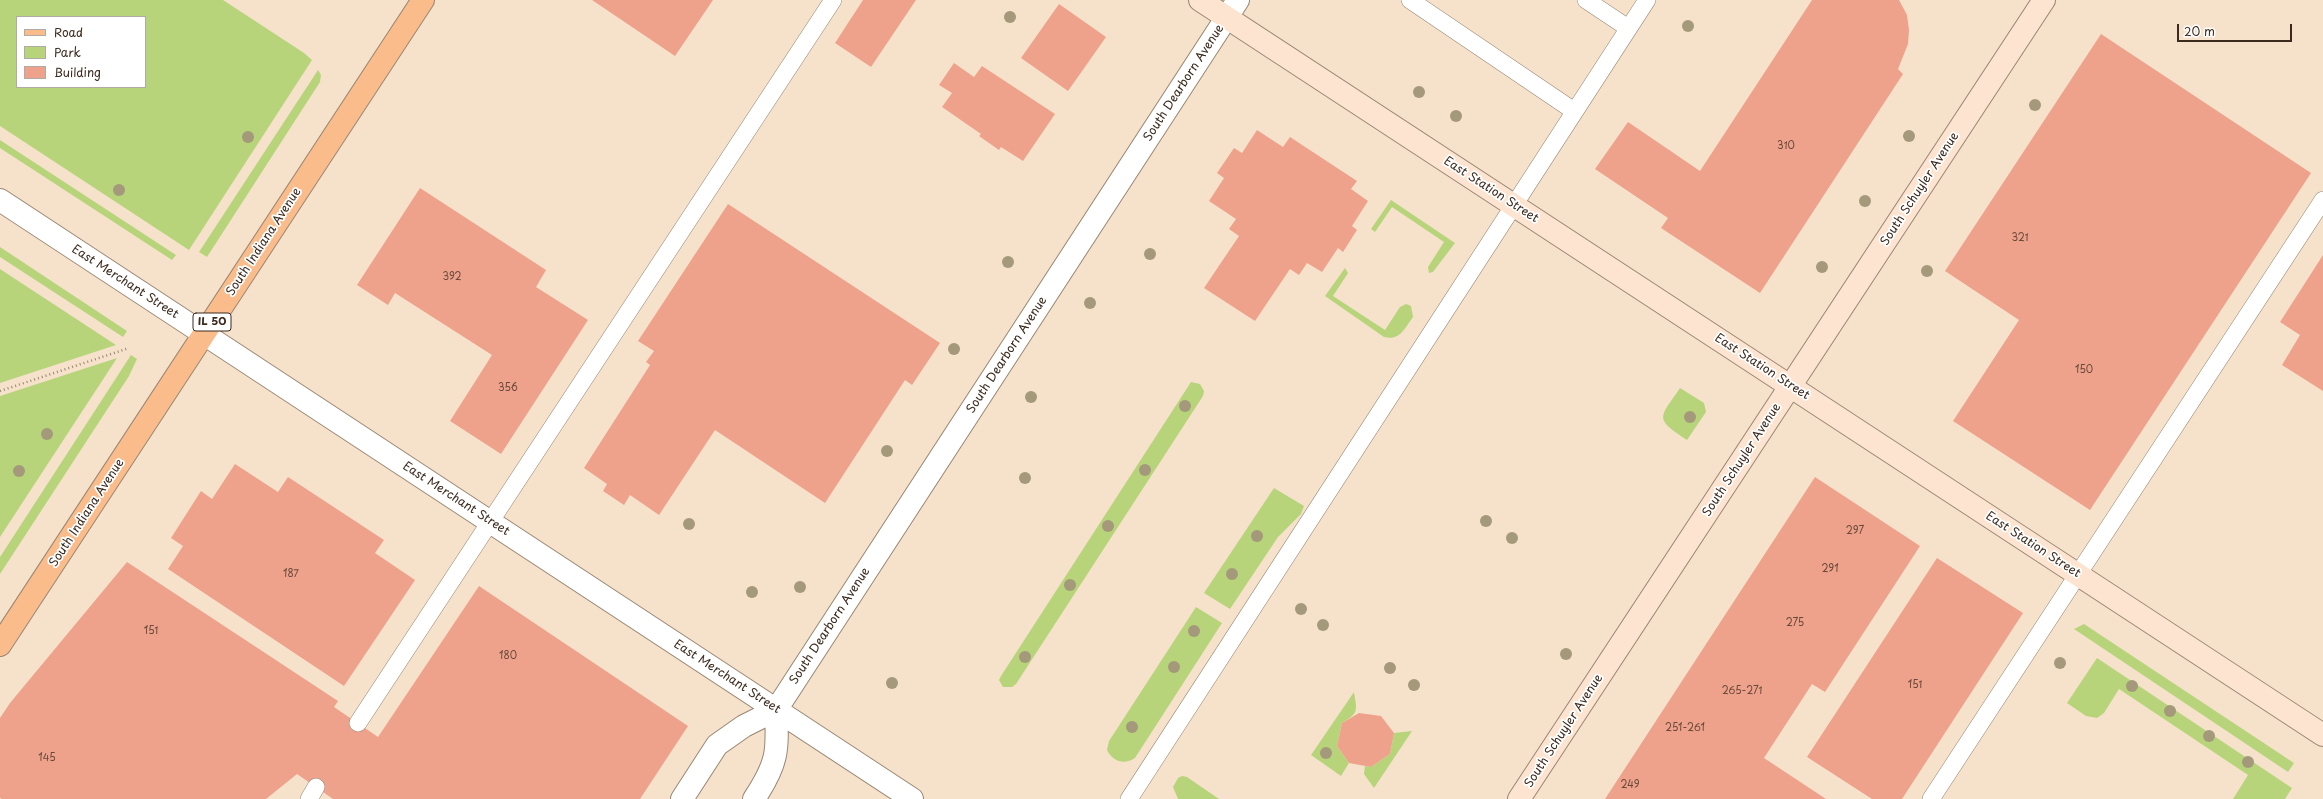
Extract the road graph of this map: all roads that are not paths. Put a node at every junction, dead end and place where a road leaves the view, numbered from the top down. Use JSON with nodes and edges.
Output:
{"nodes":[{"id":1,"x":423,"y":0,"type":"edge"},
{"id":2,"x":833,"y":0,"type":"edge"},
{"id":3,"x":1200,"y":0,"type":"edge"},
{"id":4,"x":1410,"y":0,"type":"edge"},
{"id":5,"x":1586,"y":0,"type":"edge"},
{"id":6,"x":1646,"y":0,"type":"edge"},
{"id":7,"x":2044,"y":0,"type":"edge"},
{"id":8,"x":1232,"y":9,"type":"edge"},
{"id":9,"x":1628,"y":28,"type":"junction"},
{"id":10,"x":1574,"y":111,"type":"junction"},
{"id":11,"x":0,"y":200,"type":"edge"},
{"id":12,"x":2323,"y":200,"type":"edge"},
{"id":13,"x":1512,"y":205,"type":"junction"},
{"id":14,"x":204,"y":334,"type":"junction"},
{"id":15,"x":1790,"y":386,"type":"junction"},
{"id":16,"x":491,"y":522,"type":"junction"},
{"id":17,"x":2078,"y":574,"type":"junction"},
{"id":18,"x":0,"y":645,"type":"edge"},
{"id":19,"x":776,"y":710,"type":"junction"},
{"id":20,"x":358,"y":724,"type":"dead end"},
{"id":21,"x":2323,"y":735,"type":"edge"},
{"id":22,"x":682,"y":799,"type":"edge"},
{"id":23,"x":754,"y":799,"type":"edge"},
{"id":24,"x":912,"y":799,"type":"edge"},
{"id":25,"x":1129,"y":799,"type":"edge"},
{"id":26,"x":1519,"y":799,"type":"edge"},
{"id":27,"x":1931,"y":799,"type":"edge"}],
"edges":[{"from":1,"to":14,"type":"main road","name":"South Indiana Avenue","number":"IL 50"},
{"from":2,"to":16,"type":"lane"},
{"from":3,"to":8,"type":"main road","name":"East Station Street"},
{"from":4,"to":10,"type":"lane"},
{"from":5,"to":9,"type":"lane"},
{"from":6,"to":9,"type":"lane"},
{"from":7,"to":15,"type":"main road","name":"South Schuyler Avenue"},
{"from":8,"to":13,"type":"main road","name":"East Station Street"},
{"from":8,"to":19,"type":"street","name":"South Dearborn Avenue"},
{"from":9,"to":10,"type":"lane"},
{"from":10,"to":13,"type":"lane"},
{"from":11,"to":14,"type":"street","name":"East Merchant Street"},
{"from":12,"to":17,"type":"lane"},
{"from":13,"to":15,"type":"main road","name":"East Station Street"},
{"from":13,"to":25,"type":"lane"},
{"from":14,"to":16,"type":"street","name":"East Merchant Street"},
{"from":14,"to":18,"type":"main road","name":"South Indiana Avenue","number":"IL 50"},
{"from":15,"to":17,"type":"main road","name":"East Station Street"},
{"from":15,"to":26,"type":"main road","name":"South Schuyler Avenue"},
{"from":16,"to":19,"type":"street","name":"East Merchant Street"},
{"from":16,"to":20,"type":"lane"},
{"from":17,"to":21,"type":"main road","name":"East Station Street"},
{"from":17,"to":27,"type":"lane"},
{"from":19,"to":22,"type":"street"},
{"from":19,"to":23,"type":"street"},
{"from":19,"to":24,"type":"street","name":"East Merchant Street"}]}
